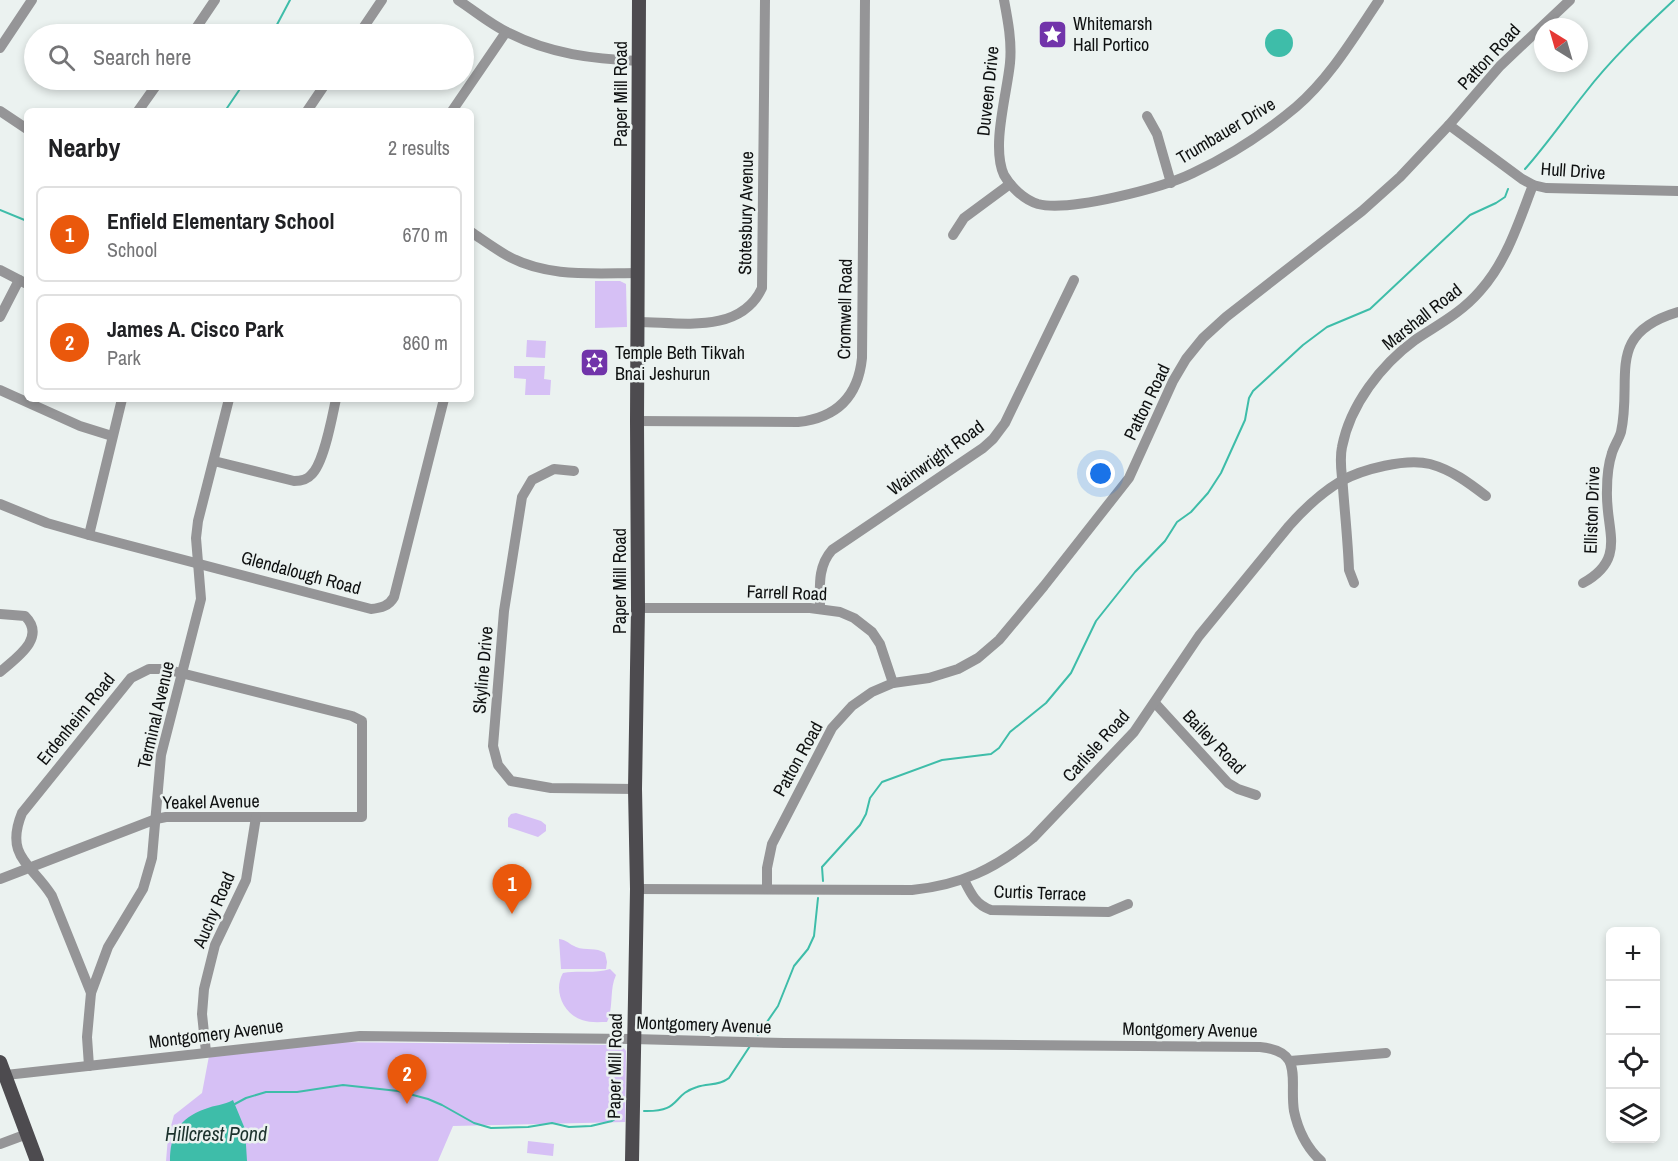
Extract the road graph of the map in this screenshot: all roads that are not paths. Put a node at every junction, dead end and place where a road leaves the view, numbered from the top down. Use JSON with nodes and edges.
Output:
{"nodes":[{"id":1,"x":32,"y":0,"type":"edge"},
{"id":2,"x":215,"y":0,"type":"edge"},
{"id":3,"x":382,"y":0,"type":"edge"},
{"id":4,"x":458,"y":0,"type":"edge"},
{"id":5,"x":639,"y":0,"type":"edge"},
{"id":6,"x":765,"y":0,"type":"edge"},
{"id":7,"x":865,"y":0,"type":"edge"},
{"id":8,"x":1004,"y":0,"type":"edge"},
{"id":9,"x":1379,"y":0,"type":"edge"},
{"id":10,"x":1570,"y":0,"type":"edge"},
{"id":11,"x":199,"y":24,"type":"edge"},
{"id":12,"x":366,"y":24,"type":"edge"},
{"id":13,"x":506,"y":32,"type":"junction"},
{"id":14,"x":0,"y":48,"type":"edge"},
{"id":15,"x":639,"y":61,"type":"junction"},
{"id":16,"x":474,"y":79,"type":"edge"},
{"id":17,"x":153,"y":90,"type":"edge"},
{"id":18,"x":321,"y":90,"type":"edge"},
{"id":19,"x":466,"y":90,"type":"edge"},
{"id":20,"x":140,"y":108,"type":"edge"},
{"id":21,"x":309,"y":108,"type":"edge"},
{"id":22,"x":454,"y":108,"type":"edge"},
{"id":23,"x":0,"y":111,"type":"edge"},
{"id":24,"x":1147,"y":116,"type":"dead end"},
{"id":25,"x":1449,"y":125,"type":"junction"},
{"id":26,"x":24,"y":127,"type":"edge"},
{"id":27,"x":1171,"y":183,"type":"junction"},
{"id":28,"x":1010,"y":184,"type":"junction"},
{"id":29,"x":1533,"y":185,"type":"junction"},
{"id":30,"x":1678,"y":191,"type":"edge"},
{"id":31,"x":474,"y":234,"type":"edge"},
{"id":32,"x":953,"y":235,"type":"dead end"},
{"id":33,"x":0,"y":270,"type":"edge"},
{"id":34,"x":638,"y":273,"type":"junction"},
{"id":35,"x":1074,"y":280,"type":"dead end"},
{"id":36,"x":23,"y":282,"type":"edge"},
{"id":37,"x":1678,"y":312,"type":"edge"},
{"id":38,"x":0,"y":317,"type":"edge"},
{"id":39,"x":637,"y":322,"type":"junction"},
{"id":40,"x":0,"y":390,"type":"edge"},
{"id":41,"x":24,"y":401,"type":"edge"},
{"id":42,"x":27,"y":402,"type":"edge"},
{"id":43,"x":121,"y":402,"type":"edge"},
{"id":44,"x":228,"y":402,"type":"edge"},
{"id":45,"x":335,"y":402,"type":"edge"},
{"id":46,"x":443,"y":402,"type":"edge"},
{"id":47,"x":637,"y":422,"type":"junction"},
{"id":48,"x":112,"y":436,"type":"junction"},
{"id":49,"x":214,"y":460,"type":"junction"},
{"id":50,"x":574,"y":471,"type":"dead end"},
{"id":51,"x":1343,"y":480,"type":"junction"},
{"id":52,"x":1486,"y":496,"type":"dead end"},
{"id":53,"x":0,"y":504,"type":"edge"},
{"id":54,"x":89,"y":535,"type":"junction"},
{"id":55,"x":199,"y":563,"type":"junction"},
{"id":56,"x":1354,"y":583,"type":"dead end"},
{"id":57,"x":1583,"y":583,"type":"dead end"},
{"id":58,"x":638,"y":608,"type":"junction"},
{"id":59,"x":820,"y":609,"type":"junction"},
{"id":60,"x":0,"y":614,"type":"edge"},
{"id":61,"x":0,"y":672,"type":"edge"},
{"id":62,"x":182,"y":674,"type":"junction"},
{"id":63,"x":893,"y":683,"type":"junction"},
{"id":64,"x":1155,"y":703,"type":"junction"},
{"id":65,"x":635,"y":789,"type":"junction"},
{"id":66,"x":1256,"y":795,"type":"dead end"},
{"id":67,"x":256,"y":817,"type":"junction"},
{"id":68,"x":362,"y":817,"type":"joint"},
{"id":69,"x":156,"y":819,"type":"junction"},
{"id":70,"x":28,"y":868,"type":"junction"},
{"id":71,"x":0,"y":879,"type":"edge"},
{"id":72,"x":964,"y":880,"type":"junction"},
{"id":73,"x":637,"y":889,"type":"junction"},
{"id":74,"x":766,"y":890,"type":"junction"},
{"id":75,"x":1128,"y":904,"type":"dead end"},
{"id":76,"x":91,"y":993,"type":"junction"},
{"id":77,"x":633,"y":1039,"type":"junction"},
{"id":78,"x":206,"y":1052,"type":"junction"},
{"id":79,"x":1386,"y":1053,"type":"dead end"},
{"id":80,"x":1290,"y":1061,"type":"junction"},
{"id":81,"x":0,"y":1062,"type":"edge"},
{"id":82,"x":89,"y":1066,"type":"junction"},
{"id":83,"x":6,"y":1075,"type":"junction"},
{"id":84,"x":27,"y":1134,"type":"junction"},
{"id":85,"x":0,"y":1144,"type":"edge"},
{"id":86,"x":38,"y":1161,"type":"edge"},
{"id":87,"x":632,"y":1161,"type":"edge"},
{"id":88,"x":1321,"y":1161,"type":"edge"}],
"edges":[{"from":1,"to":14,"type":"street"},
{"from":2,"to":11,"type":"street"},
{"from":3,"to":12,"type":"street"},
{"from":4,"to":13,"type":"street"},
{"from":5,"to":15,"type":"main road","name":"Paper Mill Road"},
{"from":6,"to":39,"type":"street","name":"Stotesbury Avenue"},
{"from":7,"to":47,"type":"street","name":"Cromwell Road"},
{"from":8,"to":28,"type":"street","name":"Duveen Drive"},
{"from":9,"to":27,"type":"street","name":"Trumbauer Drive"},
{"from":10,"to":25,"type":"street","name":"Patton Road"},
{"from":13,"to":15,"type":"street"},
{"from":13,"to":16,"type":"street"},
{"from":15,"to":34,"type":"main road","name":"Paper Mill Road"},
{"from":17,"to":20,"type":"street"},
{"from":18,"to":21,"type":"street"},
{"from":19,"to":22,"type":"street"},
{"from":23,"to":26,"type":"street"},
{"from":24,"to":27,"type":"street"},
{"from":25,"to":29,"type":"street","name":"Hull Drive"},
{"from":25,"to":63,"type":"street","name":"Patton Road"},
{"from":27,"to":28,"type":"street","name":"Trumbauer Drive"},
{"from":28,"to":32,"type":"street"},
{"from":29,"to":30,"type":"street","name":"Hull Drive"},
{"from":29,"to":51,"type":"street","name":"Marshall Road"},
{"from":31,"to":34,"type":"street"},
{"from":33,"to":36,"type":"street"},
{"from":34,"to":39,"type":"main road","name":"Paper Mill Road"},
{"from":35,"to":59,"type":"street","name":"Wainwright Road"},
{"from":36,"to":38,"type":"street"},
{"from":37,"to":57,"type":"street","name":"Elliston Drive"},
{"from":39,"to":47,"type":"main road","name":"Paper Mill Road"},
{"from":40,"to":41,"type":"street"},
{"from":42,"to":48,"type":"street"},
{"from":43,"to":48,"type":"street"},
{"from":44,"to":49,"type":"street","name":"Terminal Avenue"},
{"from":45,"to":49,"type":"street"},
{"from":46,"to":55,"type":"street","name":"Glendalough Road"},
{"from":47,"to":58,"type":"main road","name":"Paper Mill Road"},
{"from":48,"to":54,"type":"street"},
{"from":49,"to":55,"type":"street","name":"Terminal Avenue"},
{"from":50,"to":65,"type":"street","name":"Skyline Drive"},
{"from":51,"to":52,"type":"street","name":"Carlisle Road"},
{"from":51,"to":56,"type":"street","name":"Marshall Road"},
{"from":51,"to":64,"type":"street","name":"Carlisle Road"},
{"from":53,"to":54,"type":"street","name":"Glendalough Road"},
{"from":54,"to":55,"type":"street","name":"Glendalough Road"},
{"from":55,"to":62,"type":"street","name":"Terminal Avenue"},
{"from":58,"to":59,"type":"street","name":"Farrell Road"},
{"from":58,"to":65,"type":"main road","name":"Paper Mill Road"},
{"from":59,"to":63,"type":"street","name":"Farrell Road"},
{"from":60,"to":61,"type":"street"},
{"from":62,"to":68,"type":"street","name":"Erdenheim Road"},
{"from":62,"to":69,"type":"street","name":"Terminal Avenue"},
{"from":62,"to":70,"type":"street","name":"Erdenheim Road"},
{"from":63,"to":74,"type":"street","name":"Patton Road"},
{"from":64,"to":66,"type":"street","name":"Bailey Road"},
{"from":64,"to":72,"type":"street","name":"Carlisle Road"},
{"from":65,"to":73,"type":"main road","name":"Paper Mill Road"},
{"from":67,"to":68,"type":"street","name":"Yeakel Avenue"},
{"from":67,"to":69,"type":"street","name":"Yeakel Avenue"},
{"from":67,"to":78,"type":"street","name":"Auchy Road"},
{"from":69,"to":70,"type":"street","name":"Yeakel Avenue"},
{"from":69,"to":76,"type":"street","name":"Terminal Avenue"},
{"from":70,"to":71,"type":"street","name":"Yeakel Avenue"},
{"from":70,"to":76,"type":"street","name":"Erdenheim Road"},
{"from":72,"to":74,"type":"street","name":"Carlisle Road"},
{"from":72,"to":75,"type":"street","name":"Curtis Terrace"},
{"from":73,"to":74,"type":"street","name":"Carlisle Road"},
{"from":73,"to":77,"type":"main road","name":"Paper Mill Road"},
{"from":76,"to":82,"type":"street","name":"Terminal Avenue"},
{"from":77,"to":78,"type":"street","name":"Montgomery Avenue"},
{"from":77,"to":80,"type":"street","name":"Montgomery Avenue"},
{"from":77,"to":87,"type":"main road","name":"Paper Mill Road"},
{"from":78,"to":82,"type":"street","name":"Montgomery Avenue"},
{"from":79,"to":80,"type":"street"},
{"from":80,"to":88,"type":"street"},
{"from":81,"to":83,"type":"main road"},
{"from":82,"to":83,"type":"street","name":"Montgomery Avenue"},
{"from":83,"to":84,"type":"main road"},
{"from":84,"to":85,"type":"street"},
{"from":84,"to":86,"type":"main road"}]}
